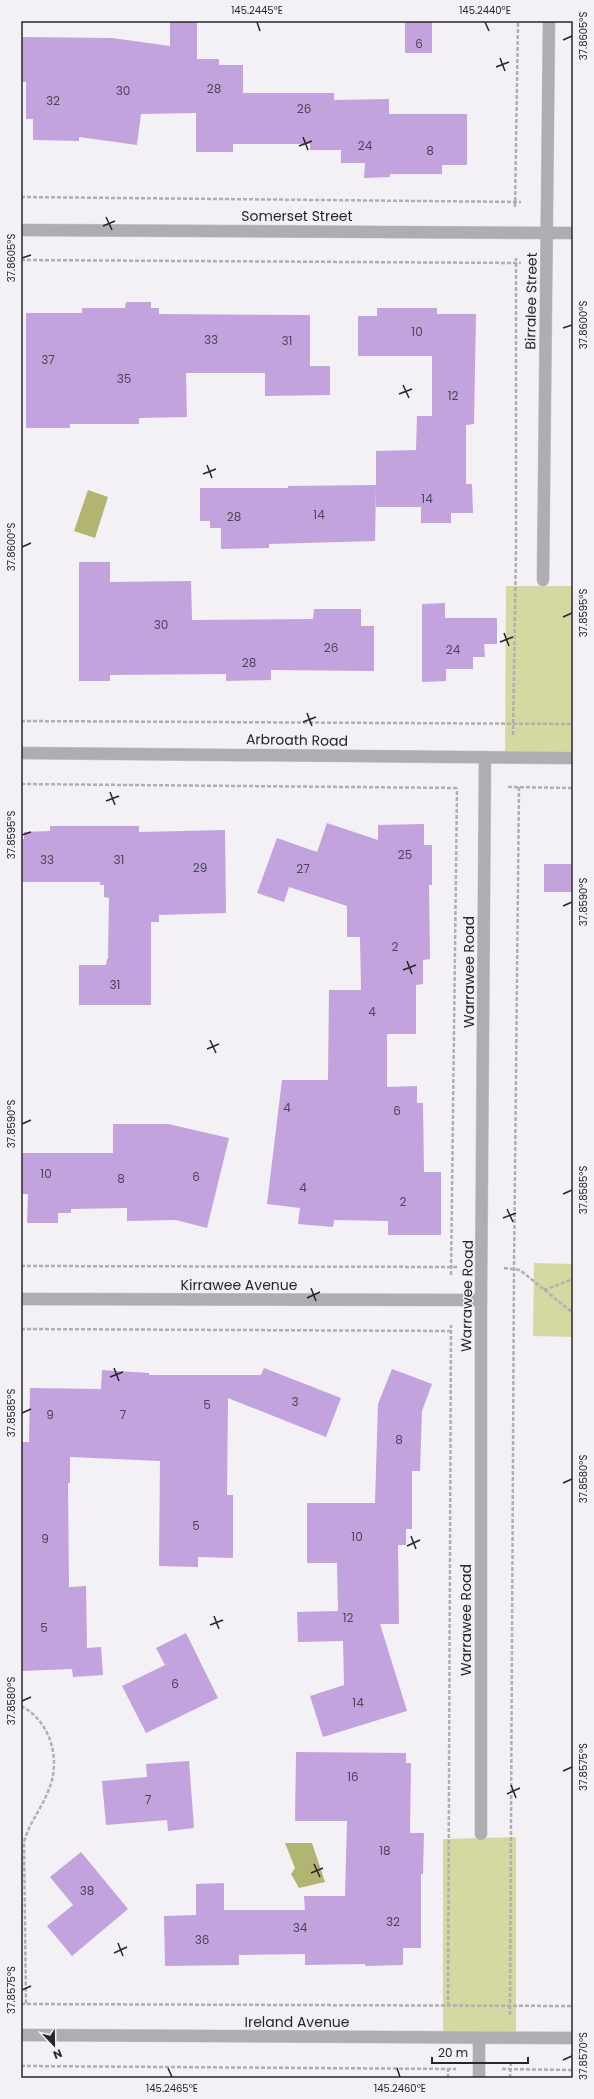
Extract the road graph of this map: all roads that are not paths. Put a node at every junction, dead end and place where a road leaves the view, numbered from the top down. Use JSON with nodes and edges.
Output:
{"nodes":[{"id":1,"x":549,"y":21,"type":"edge"},
{"id":2,"x":21,"y":230,"type":"edge"},
{"id":3,"x":547,"y":232,"type":"junction"},
{"id":4,"x":573,"y":233,"type":"edge"},
{"id":5,"x":543,"y":580,"type":"dead end"},
{"id":6,"x":21,"y":753,"type":"edge"},
{"id":7,"x":485,"y":757,"type":"junction"},
{"id":8,"x":573,"y":758,"type":"edge"},
{"id":9,"x":21,"y":1299,"type":"edge"},
{"id":10,"x":481,"y":1300,"type":"junction"},
{"id":11,"x":481,"y":1834,"type":"dead end"},
{"id":12,"x":21,"y":2035,"type":"edge"},
{"id":13,"x":479,"y":2038,"type":"junction"},
{"id":14,"x":573,"y":2038,"type":"edge"},
{"id":15,"x":479,"y":2078,"type":"edge"}],
"edges":[{"from":1,"to":3,"type":"street","name":"Birralee Street"},
{"from":2,"to":3,"type":"street","name":"Somerset Street"},
{"from":3,"to":4,"type":"street","name":"Somerset Street"},
{"from":3,"to":5,"type":"street","name":"Birralee Street"},
{"from":6,"to":7,"type":"street","name":"Arbroath Road"},
{"from":7,"to":8,"type":"street","name":"Arbroath Road"},
{"from":7,"to":10,"type":"street","name":"Warrawee Road"},
{"from":9,"to":10,"type":"street","name":"Kirrawee Avenue"},
{"from":10,"to":11,"type":"street","name":"Warrawee Road"},
{"from":12,"to":13,"type":"street","name":"Ireland Avenue"},
{"from":13,"to":14,"type":"street","name":"Ireland Avenue"},
{"from":13,"to":15,"type":"street"}]}
